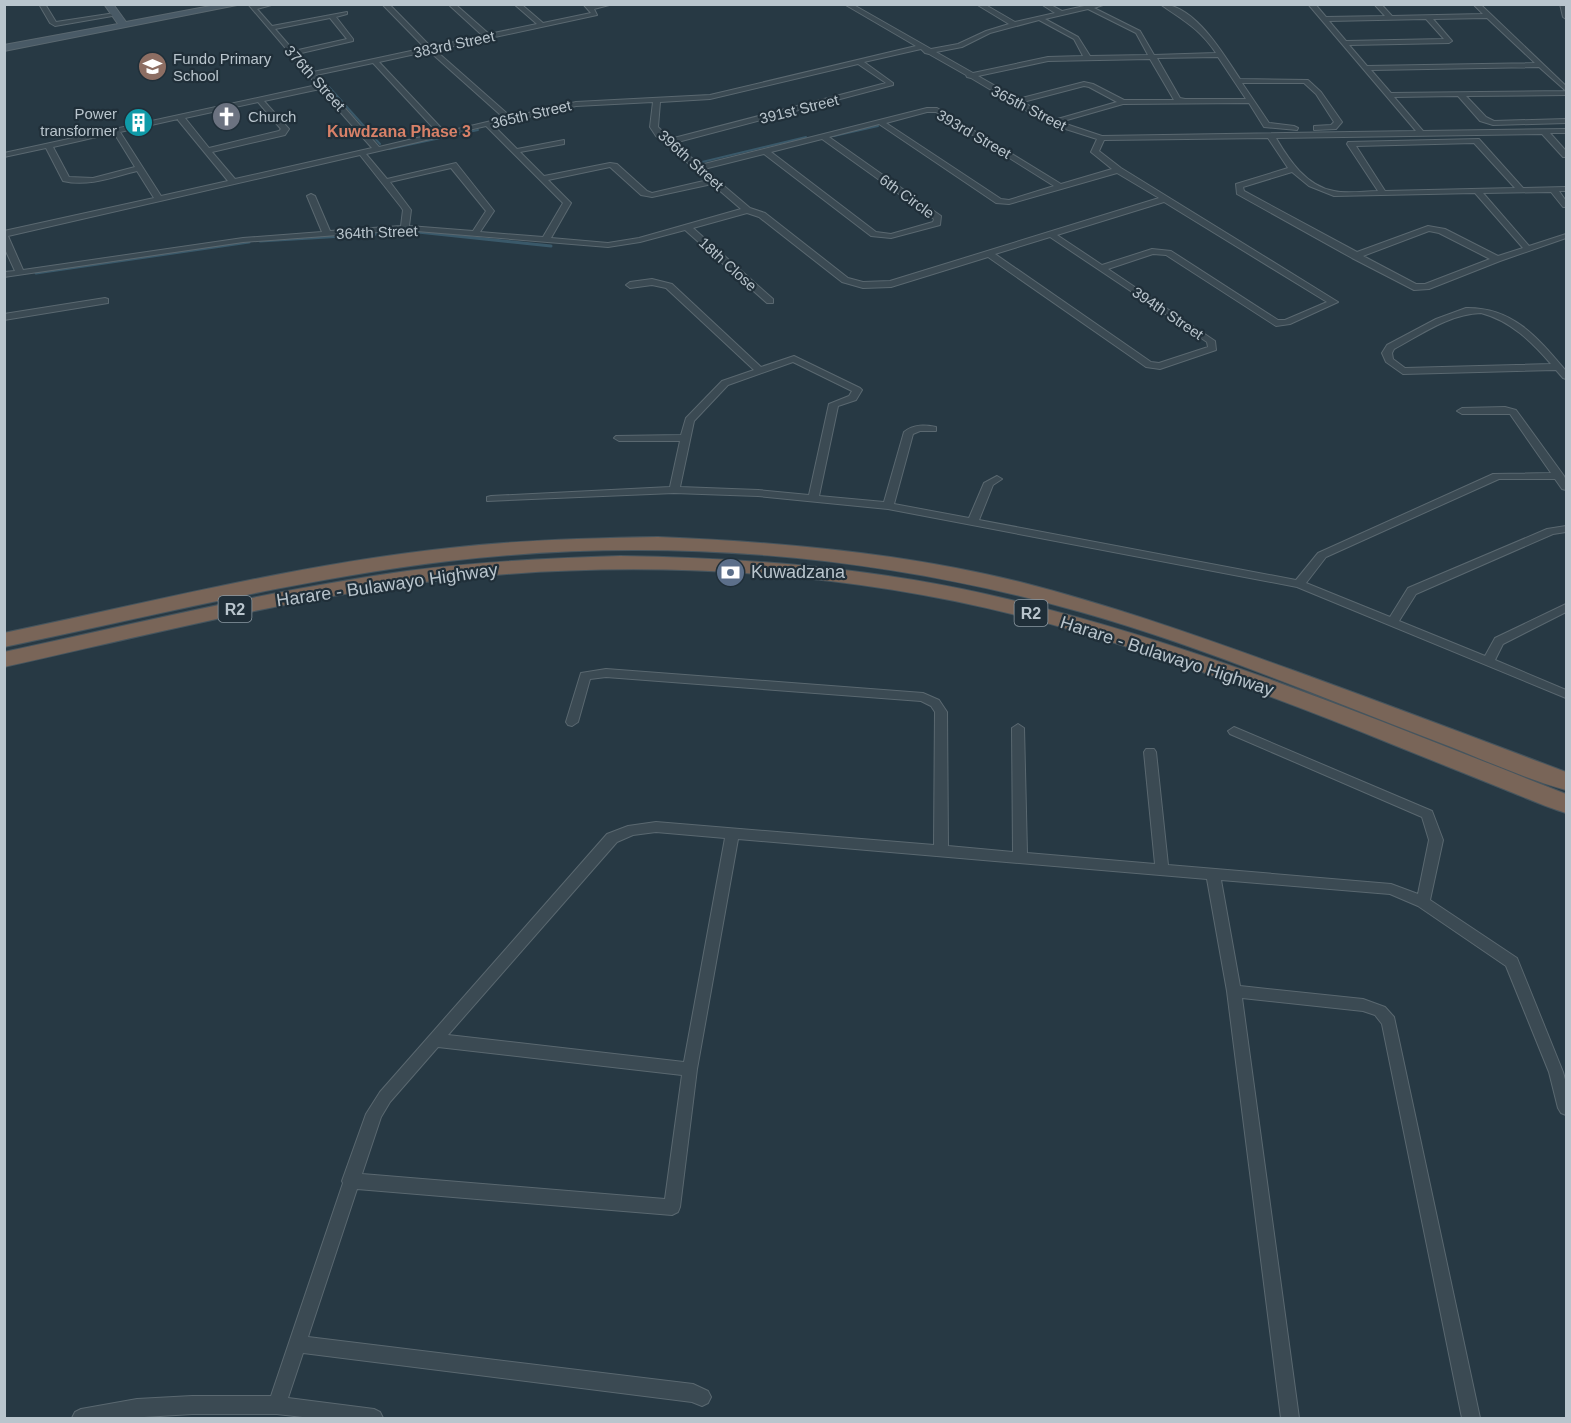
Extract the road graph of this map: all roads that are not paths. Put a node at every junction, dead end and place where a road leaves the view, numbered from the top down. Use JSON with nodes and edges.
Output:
{"nodes":[{"id":1,"x":42,"y":4,"type":"edge"},
{"id":2,"x":108,"y":4,"type":"edge"},
{"id":3,"x":238,"y":4,"type":"edge"},
{"id":4,"x":272,"y":4,"type":"edge"},
{"id":5,"x":385,"y":4,"type":"edge"},
{"id":6,"x":451,"y":4,"type":"edge"},
{"id":7,"x":517,"y":4,"type":"edge"},
{"id":8,"x":610,"y":4,"type":"edge"},
{"id":9,"x":847,"y":4,"type":"edge"},
{"id":10,"x":979,"y":4,"type":"edge"},
{"id":11,"x":1044,"y":4,"type":"edge"},
{"id":12,"x":1103,"y":4,"type":"edge"},
{"id":13,"x":1163,"y":4,"type":"edge"},
{"id":14,"x":1311,"y":4,"type":"edge"},
{"id":15,"x":1377,"y":4,"type":"edge"},
{"id":16,"x":1476,"y":4,"type":"edge"},
{"id":17,"x":1563,"y":4,"type":"edge"},
{"id":18,"x":252,"y":6,"type":"edge"},
{"id":19,"x":591,"y":8,"type":"edge"},
{"id":20,"x":1090,"y":8,"type":"junction"},
{"id":21,"x":345,"y":13,"type":"dead end"},
{"id":22,"x":1062,"y":14,"type":"junction"},
{"id":23,"x":115,"y":15,"type":"junction"},
{"id":24,"x":332,"y":16,"type":"junction"},
{"id":25,"x":1488,"y":16,"type":"junction"},
{"id":26,"x":1390,"y":17,"type":"junction"},
{"id":27,"x":1428,"y":17,"type":"junction"},
{"id":28,"x":1566,"y":17,"type":"edge"},
{"id":29,"x":1323,"y":19,"type":"junction"},
{"id":30,"x":1041,"y":20,"type":"junction"},
{"id":31,"x":1014,"y":24,"type":"junction"},
{"id":32,"x":542,"y":25,"type":"junction"},
{"id":33,"x":124,"y":26,"type":"junction"},
{"id":34,"x":270,"y":28,"type":"junction"},
{"id":35,"x":488,"y":37,"type":"junction"},
{"id":36,"x":1344,"y":43,"type":"junction"},
{"id":37,"x":4,"y":48,"type":"edge"},
{"id":38,"x":430,"y":49,"type":"junction"},
{"id":39,"x":923,"y":50,"type":"junction"},
{"id":40,"x":293,"y":53,"type":"junction"},
{"id":41,"x":1220,"y":55,"type":"junction"},
{"id":42,"x":1154,"y":56,"type":"junction"},
{"id":43,"x":1087,"y":57,"type":"junction"},
{"id":44,"x":374,"y":60,"type":"junction"},
{"id":45,"x":858,"y":62,"type":"junction"},
{"id":46,"x":1541,"y":65,"type":"junction"},
{"id":47,"x":1366,"y":68,"type":"junction"},
{"id":48,"x":311,"y":74,"type":"junction"},
{"id":49,"x":969,"y":76,"type":"junction"},
{"id":50,"x":1237,"y":81,"type":"junction"},
{"id":51,"x":323,"y":86,"type":"junction"},
{"id":52,"x":1566,"y":91,"type":"edge"},
{"id":53,"x":1390,"y":95,"type":"junction"},
{"id":54,"x":1461,"y":95,"type":"junction"},
{"id":55,"x":261,"y":100,"type":"junction"},
{"id":56,"x":657,"y":101,"type":"junction"},
{"id":57,"x":1249,"y":101,"type":"junction"},
{"id":58,"x":1015,"y":102,"type":"junction"},
{"id":59,"x":1123,"y":102,"type":"junction"},
{"id":60,"x":1187,"y":102,"type":"junction"},
{"id":61,"x":182,"y":118,"type":"junction"},
{"id":62,"x":509,"y":119,"type":"junction"},
{"id":63,"x":880,"y":122,"type":"junction"},
{"id":64,"x":1053,"y":122,"type":"junction"},
{"id":65,"x":1566,"y":122,"type":"edge"},
{"id":66,"x":488,"y":124,"type":"junction"},
{"id":67,"x":116,"y":131,"type":"junction"},
{"id":68,"x":1544,"y":131,"type":"junction"},
{"id":69,"x":1566,"y":131,"type":"edge"},
{"id":70,"x":442,"y":134,"type":"junction"},
{"id":71,"x":1422,"y":134,"type":"junction"},
{"id":72,"x":1271,"y":136,"type":"junction"},
{"id":73,"x":824,"y":137,"type":"junction"},
{"id":74,"x":1101,"y":138,"type":"junction"},
{"id":75,"x":561,"y":142,"type":"dead end"},
{"id":76,"x":668,"y":142,"type":"junction"},
{"id":77,"x":48,"y":146,"type":"junction"},
{"id":78,"x":376,"y":148,"type":"junction"},
{"id":79,"x":209,"y":150,"type":"junction"},
{"id":80,"x":516,"y":151,"type":"junction"},
{"id":81,"x":361,"y":152,"type":"junction"},
{"id":82,"x":765,"y":152,"type":"junction"},
{"id":83,"x":4,"y":155,"type":"edge"},
{"id":84,"x":1566,"y":155,"type":"edge"},
{"id":85,"x":139,"y":168,"type":"junction"},
{"id":86,"x":699,"y":168,"type":"junction"},
{"id":87,"x":1118,"y":170,"type":"junction"},
{"id":88,"x":1292,"y":170,"type":"junction"},
{"id":89,"x":544,"y":178,"type":"junction"},
{"id":90,"x":232,"y":181,"type":"junction"},
{"id":91,"x":386,"y":181,"type":"junction"},
{"id":92,"x":714,"y":181,"type":"junction"},
{"id":93,"x":1060,"y":187,"type":"junction"},
{"id":94,"x":1566,"y":189,"type":"edge"},
{"id":95,"x":1521,"y":190,"type":"junction"},
{"id":96,"x":1554,"y":190,"type":"junction"},
{"id":97,"x":1478,"y":192,"type":"junction"},
{"id":98,"x":1383,"y":193,"type":"junction"},
{"id":99,"x":311,"y":196,"type":"dead end"},
{"id":100,"x":158,"y":198,"type":"junction"},
{"id":101,"x":1165,"y":199,"type":"junction"},
{"id":102,"x":1566,"y":205,"type":"edge"},
{"id":103,"x":747,"y":210,"type":"junction"},
{"id":104,"x":687,"y":227,"type":"junction"},
{"id":105,"x":405,"y":228,"type":"junction"},
{"id":106,"x":327,"y":233,"type":"junction"},
{"id":107,"x":475,"y":234,"type":"junction"},
{"id":108,"x":1050,"y":234,"type":"junction"},
{"id":109,"x":4,"y":235,"type":"edge"},
{"id":110,"x":1566,"y":236,"type":"edge"},
{"id":111,"x":545,"y":242,"type":"junction"},
{"id":112,"x":1528,"y":249,"type":"junction"},
{"id":113,"x":988,"y":253,"type":"junction"},
{"id":114,"x":1355,"y":256,"type":"junction"},
{"id":115,"x":1497,"y":259,"type":"junction"},
{"id":116,"x":1101,"y":268,"type":"junction"},
{"id":117,"x":19,"y":271,"type":"junction"},
{"id":118,"x":4,"y":274,"type":"edge"},
{"id":119,"x":630,"y":285,"type":"dead end"},
{"id":120,"x":105,"y":301,"type":"dead end"},
{"id":121,"x":770,"y":301,"type":"dead end"},
{"id":122,"x":4,"y":317,"type":"edge"},
{"id":123,"x":1558,"y":367,"type":"junction"},
{"id":124,"x":760,"y":371,"type":"junction"},
{"id":125,"x":1566,"y":376,"type":"edge"},
{"id":126,"x":1462,"y":411,"type":"dead end"},
{"id":127,"x":933,"y":429,"type":"dead end"},
{"id":128,"x":620,"y":438,"type":"dead end"},
{"id":129,"x":686,"y":438,"type":"junction"},
{"id":130,"x":1559,"y":476,"type":"junction"},
{"id":131,"x":997,"y":479,"type":"dead end"},
{"id":132,"x":1566,"y":487,"type":"edge"},
{"id":133,"x":675,"y":490,"type":"junction"},
{"id":134,"x":813,"y":498,"type":"junction"},
{"id":135,"x":491,"y":499,"type":"dead end"},
{"id":136,"x":888,"y":506,"type":"junction"},
{"id":137,"x":973,"y":522,"type":"junction"},
{"id":138,"x":1566,"y":529,"type":"edge"},
{"id":139,"x":1299,"y":584,"type":"junction"},
{"id":140,"x":1566,"y":608,"type":"edge"},
{"id":141,"x":1393,"y":622,"type":"junction"},
{"id":142,"x":4,"y":640,"type":"edge"},
{"id":143,"x":4,"y":660,"type":"edge"},
{"id":144,"x":1488,"y":662,"type":"junction"},
{"id":145,"x":1566,"y":694,"type":"edge"},
{"id":146,"x":572,"y":722,"type":"dead end"},
{"id":147,"x":1018,"y":728,"type":"dead end"},
{"id":148,"x":1233,"y":731,"type":"dead end"},
{"id":149,"x":1150,"y":752,"type":"dead end"},
{"id":150,"x":1566,"y":781,"type":"edge"},
{"id":151,"x":1566,"y":804,"type":"edge"},
{"id":152,"x":732,"y":834,"type":"junction"},
{"id":153,"x":941,"y":850,"type":"junction"},
{"id":154,"x":1020,"y":857,"type":"junction"},
{"id":155,"x":1162,"y":870,"type":"junction"},
{"id":156,"x":1213,"y":874,"type":"junction"},
{"id":157,"x":1423,"y":902,"type":"junction"},
{"id":158,"x":1234,"y":991,"type":"junction"},
{"id":159,"x":433,"y":1040,"type":"junction"},
{"id":160,"x":690,"y":1069,"type":"junction"},
{"id":161,"x":1561,"y":1072,"type":"edge"},
{"id":162,"x":1566,"y":1108,"type":"edge"},
{"id":163,"x":350,"y":1181,"type":"junction"},
{"id":164,"x":297,"y":1344,"type":"junction"},
{"id":165,"x":702,"y":1397,"type":"dead end"},
{"id":166,"x":277,"y":1405,"type":"junction"},
{"id":167,"x":331,"y":1416,"type":"edge"},
{"id":168,"x":81,"y":1419,"type":"edge"},
{"id":169,"x":374,"y":1419,"type":"edge"},
{"id":170,"x":1290,"y":1419,"type":"edge"},
{"id":171,"x":1471,"y":1419,"type":"edge"}],
"edges":[{"from":1,"to":23,"type":"street"},
{"from":2,"to":23,"type":"street"},
{"from":3,"to":33,"type":"street"},
{"from":4,"to":18,"type":"street"},
{"from":5,"to":38,"type":"street"},
{"from":6,"to":35,"type":"street"},
{"from":7,"to":32,"type":"street"},
{"from":8,"to":19,"type":"street","name":"383rd Street"},
{"from":9,"to":39,"type":"street","name":"365th Street"},
{"from":10,"to":31,"type":"street"},
{"from":11,"to":22,"type":"street"},
{"from":12,"to":20,"type":"street"},
{"from":13,"to":41,"type":"street"},
{"from":14,"to":29,"type":"street"},
{"from":15,"to":26,"type":"street"},
{"from":16,"to":25,"type":"street"},
{"from":17,"to":28,"type":"street"},
{"from":18,"to":34,"type":"street","name":"376th Street"},
{"from":19,"to":32,"type":"street","name":"383rd Street"},
{"from":20,"to":22,"type":"street"},
{"from":20,"to":42,"type":"street"},
{"from":21,"to":24,"type":"street"},
{"from":22,"to":30,"type":"street"},
{"from":23,"to":33,"type":"street"},
{"from":24,"to":34,"type":"street"},
{"from":24,"to":40,"type":"street"},
{"from":25,"to":27,"type":"street"},
{"from":25,"to":46,"type":"street"},
{"from":26,"to":27,"type":"street"},
{"from":26,"to":29,"type":"street"},
{"from":27,"to":36,"type":"street"},
{"from":29,"to":36,"type":"street"},
{"from":30,"to":31,"type":"street"},
{"from":30,"to":43,"type":"street"},
{"from":31,"to":39,"type":"street"},
{"from":32,"to":35,"type":"street","name":"383rd Street"},
{"from":33,"to":37,"type":"street"},
{"from":34,"to":40,"type":"street","name":"376th Street"},
{"from":35,"to":38,"type":"street","name":"383rd Street"},
{"from":36,"to":47,"type":"street"},
{"from":38,"to":44,"type":"street","name":"383rd Street"},
{"from":38,"to":62,"type":"street"},
{"from":39,"to":45,"type":"street","name":"365th Street"},
{"from":39,"to":49,"type":"street","name":"365th Street"},
{"from":40,"to":48,"type":"street","name":"376th Street"},
{"from":41,"to":42,"type":"street"},
{"from":41,"to":50,"type":"street"},
{"from":42,"to":43,"type":"street"},
{"from":42,"to":60,"type":"street"},
{"from":43,"to":49,"type":"street"},
{"from":44,"to":48,"type":"street","name":"383rd Street"},
{"from":44,"to":70,"type":"street"},
{"from":45,"to":56,"type":"street","name":"365th Street"},
{"from":45,"to":76,"type":"street","name":"391st Street"},
{"from":46,"to":47,"type":"street"},
{"from":46,"to":52,"type":"street"},
{"from":47,"to":53,"type":"street"},
{"from":48,"to":51,"type":"street","name":"376th Street"},
{"from":49,"to":58,"type":"street","name":"365th Street"},
{"from":50,"to":57,"type":"street"},
{"from":50,"to":57,"type":"street"},
{"from":51,"to":55,"type":"street"},
{"from":51,"to":78,"type":"street","name":"376th Street"},
{"from":52,"to":54,"type":"street"},
{"from":53,"to":54,"type":"street"},
{"from":53,"to":71,"type":"street"},
{"from":54,"to":65,"type":"street"},
{"from":55,"to":61,"type":"street"},
{"from":55,"to":79,"type":"street"},
{"from":56,"to":62,"type":"street","name":"365th Street"},
{"from":56,"to":76,"type":"street","name":"396th Street"},
{"from":57,"to":60,"type":"street"},
{"from":58,"to":59,"type":"street"},
{"from":58,"to":64,"type":"street","name":"365th Street"},
{"from":59,"to":60,"type":"street"},
{"from":59,"to":64,"type":"street"},
{"from":61,"to":67,"type":"street"},
{"from":61,"to":79,"type":"street"},
{"from":62,"to":66,"type":"street","name":"365th Street"},
{"from":63,"to":73,"type":"street","name":"393rd Street"},
{"from":63,"to":93,"type":"street","name":"393rd Street"},
{"from":63,"to":93,"type":"street"},
{"from":64,"to":74,"type":"street","name":"365th Street"},
{"from":66,"to":70,"type":"street","name":"365th Street"},
{"from":66,"to":80,"type":"street"},
{"from":67,"to":77,"type":"street"},
{"from":67,"to":85,"type":"street"},
{"from":68,"to":69,"type":"street","name":"365th Street"},
{"from":68,"to":71,"type":"street","name":"365th Street"},
{"from":68,"to":84,"type":"street"},
{"from":70,"to":78,"type":"street","name":"365th Street"},
{"from":71,"to":72,"type":"street","name":"365th Street"},
{"from":72,"to":74,"type":"street","name":"365th Street"},
{"from":72,"to":88,"type":"street"},
{"from":73,"to":82,"type":"street","name":"393rd Street"},
{"from":73,"to":82,"type":"street","name":"6th Circle"},
{"from":74,"to":87,"type":"street"},
{"from":75,"to":80,"type":"street"},
{"from":76,"to":86,"type":"street","name":"396th Street"},
{"from":77,"to":83,"type":"street"},
{"from":77,"to":85,"type":"street"},
{"from":78,"to":81,"type":"street","name":"365th Street"},
{"from":79,"to":90,"type":"street"},
{"from":80,"to":89,"type":"street"},
{"from":81,"to":90,"type":"street","name":"365th Street"},
{"from":81,"to":91,"type":"street"},
{"from":82,"to":86,"type":"street","name":"393rd Street"},
{"from":85,"to":100,"type":"street"},
{"from":86,"to":92,"type":"street","name":"396th Street"},
{"from":87,"to":93,"type":"street"},
{"from":87,"to":101,"type":"street"},
{"from":88,"to":98,"type":"street"},
{"from":88,"to":114,"type":"street"},
{"from":89,"to":92,"type":"street"},
{"from":89,"to":111,"type":"street"},
{"from":90,"to":100,"type":"street","name":"365th Street"},
{"from":91,"to":105,"type":"street"},
{"from":91,"to":107,"type":"street"},
{"from":92,"to":103,"type":"street","name":"396th Street"},
{"from":94,"to":96,"type":"street"},
{"from":95,"to":96,"type":"street"},
{"from":95,"to":97,"type":"street"},
{"from":95,"to":98,"type":"street"},
{"from":96,"to":102,"type":"street"},
{"from":97,"to":98,"type":"street"},
{"from":97,"to":112,"type":"street"},
{"from":99,"to":106,"type":"street"},
{"from":100,"to":109,"type":"street","name":"365th Street"},
{"from":101,"to":108,"type":"street","name":"396th Street"},
{"from":101,"to":116,"type":"street"},
{"from":103,"to":104,"type":"street","name":"364th Street"},
{"from":103,"to":113,"type":"street","name":"396th Street"},
{"from":104,"to":111,"type":"street","name":"364th Street"},
{"from":104,"to":121,"type":"street","name":"18th Close"},
{"from":105,"to":106,"type":"street","name":"364th Street"},
{"from":105,"to":107,"type":"street","name":"364th Street"},
{"from":106,"to":117,"type":"street","name":"364th Street"},
{"from":107,"to":111,"type":"street","name":"364th Street"},
{"from":108,"to":113,"type":"street","name":"396th Street"},
{"from":108,"to":116,"type":"street","name":"394th Street"},
{"from":109,"to":117,"type":"street"},
{"from":110,"to":112,"type":"street"},
{"from":112,"to":115,"type":"street"},
{"from":113,"to":116,"type":"street","name":"394th Street"},
{"from":114,"to":115,"type":"street"},
{"from":114,"to":115,"type":"street"},
{"from":117,"to":118,"type":"street","name":"364th Street"},
{"from":119,"to":124,"type":"street"},
{"from":120,"to":122,"type":"street"},
{"from":123,"to":123,"type":"street"},
{"from":123,"to":125,"type":"street"},
{"from":124,"to":129,"type":"street"},
{"from":124,"to":134,"type":"street"},
{"from":126,"to":130,"type":"street"},
{"from":127,"to":136,"type":"street"},
{"from":128,"to":129,"type":"street"},
{"from":129,"to":133,"type":"street"},
{"from":130,"to":132,"type":"street"},
{"from":130,"to":139,"type":"street"},
{"from":131,"to":137,"type":"street"},
{"from":133,"to":134,"type":"street"},
{"from":133,"to":135,"type":"street"},
{"from":134,"to":136,"type":"street"},
{"from":136,"to":137,"type":"street"},
{"from":137,"to":139,"type":"street"},
{"from":138,"to":141,"type":"street"},
{"from":139,"to":141,"type":"street"},
{"from":140,"to":144,"type":"street"},
{"from":141,"to":144,"type":"street"},
{"from":142,"to":150,"type":"highway","name":"Harare - Bulawayo Highway","number":"R2"},
{"from":143,"to":151,"type":"highway","name":"Harare - Bulawayo Highway","number":"R2"},
{"from":144,"to":145,"type":"street"},
{"from":146,"to":153,"type":"street"},
{"from":147,"to":154,"type":"street"},
{"from":148,"to":157,"type":"street"},
{"from":149,"to":155,"type":"street"},
{"from":152,"to":153,"type":"street"},
{"from":152,"to":159,"type":"street"},
{"from":152,"to":160,"type":"street"},
{"from":153,"to":154,"type":"street"},
{"from":154,"to":155,"type":"street"},
{"from":155,"to":156,"type":"street"},
{"from":156,"to":157,"type":"street"},
{"from":156,"to":158,"type":"street"},
{"from":157,"to":161,"type":"street"},
{"from":158,"to":170,"type":"street"},
{"from":158,"to":171,"type":"street"},
{"from":159,"to":160,"type":"street"},
{"from":159,"to":163,"type":"street"},
{"from":160,"to":163,"type":"street"},
{"from":161,"to":162,"type":"street"},
{"from":163,"to":164,"type":"street"},
{"from":164,"to":165,"type":"street"},
{"from":164,"to":166,"type":"street"},
{"from":166,"to":167,"type":"street"},
{"from":166,"to":168,"type":"street"},
{"from":167,"to":169,"type":"street"}]}
